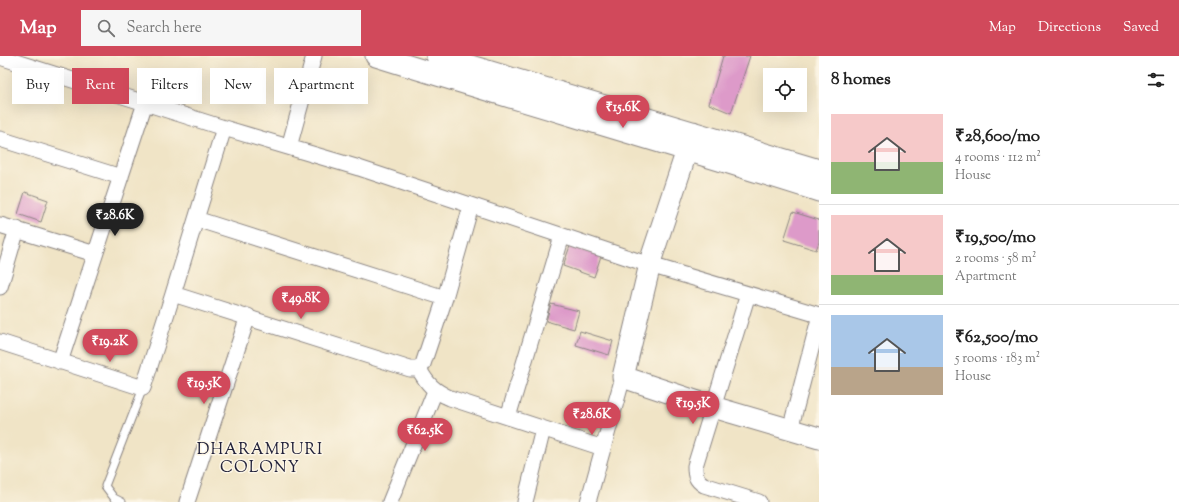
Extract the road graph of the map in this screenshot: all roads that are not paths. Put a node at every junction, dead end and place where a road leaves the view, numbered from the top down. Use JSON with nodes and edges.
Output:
{"nodes":[{"id":1,"x":314,"y":56,"type":"edge"},
{"id":2,"x":376,"y":56,"type":"edge"},
{"id":3,"x":0,"y":57,"type":"edge"},
{"id":4,"x":450,"y":64,"type":"edge"},
{"id":5,"x":137,"y":101,"type":"edge"},
{"id":6,"x":144,"y":104,"type":"edge"},
{"id":7,"x":147,"y":104,"type":"edge"},
{"id":8,"x":224,"y":128,"type":"junction"},
{"id":9,"x":0,"y":139,"type":"edge"},
{"id":10,"x":690,"y":140,"type":"junction"},
{"id":11,"x":289,"y":147,"type":"junction"},
{"id":12,"x":819,"y":170,"type":"edge"},
{"id":13,"x":121,"y":177,"type":"junction"},
{"id":14,"x":819,"y":191,"type":"edge"},
{"id":15,"x":471,"y":206,"type":"junction"},
{"id":16,"x":196,"y":219,"type":"junction"},
{"id":17,"x":0,"y":225,"type":"edge"},
{"id":18,"x":17,"y":229,"type":"junction"},
{"id":19,"x":562,"y":236,"type":"junction"},
{"id":20,"x":95,"y":254,"type":"junction"},
{"id":21,"x":650,"y":265,"type":"junction"},
{"id":22,"x":0,"y":287,"type":"edge"},
{"id":23,"x":173,"y":294,"type":"junction"},
{"id":24,"x":748,"y":294,"type":"junction"},
{"id":25,"x":445,"y":298,"type":"junction"},
{"id":26,"x":819,"y":315,"type":"edge"},
{"id":27,"x":248,"y":316,"type":"junction"},
{"id":28,"x":819,"y":318,"type":"edge"},
{"id":29,"x":0,"y":342,"type":"edge"},
{"id":30,"x":60,"y":362,"type":"junction"},
{"id":31,"x":419,"y":369,"type":"junction"},
{"id":32,"x":623,"y":377,"type":"junction"},
{"id":33,"x":143,"y":388,"type":"junction"},
{"id":34,"x":436,"y":391,"type":"junction"},
{"id":35,"x":713,"y":407,"type":"junction"},
{"id":36,"x":508,"y":417,"type":"junction"},
{"id":37,"x":543,"y":429,"type":"junction"},
{"id":38,"x":790,"y":430,"type":"junction"},
{"id":39,"x":819,"y":438,"type":"edge"},
{"id":40,"x":603,"y":448,"type":"junction"},
{"id":41,"x":122,"y":502,"type":"edge"},
{"id":42,"x":187,"y":502,"type":"edge"},
{"id":43,"x":390,"y":502,"type":"edge"},
{"id":44,"x":525,"y":502,"type":"edge"},
{"id":45,"x":588,"y":502,"type":"edge"},
{"id":46,"x":756,"y":502,"type":"edge"}],
"edges":[{"from":1,"to":11,"type":"street"},
{"from":2,"to":4,"type":"street"},
{"from":3,"to":5,"type":"street"},
{"from":4,"to":10,"type":"street"},
{"from":6,"to":13,"type":"street"},
{"from":7,"to":8,"type":"street"},
{"from":8,"to":11,"type":"street"},
{"from":8,"to":16,"type":"street"},
{"from":9,"to":13,"type":"street"},
{"from":10,"to":12,"type":"street"},
{"from":10,"to":14,"type":"street"},
{"from":10,"to":21,"type":"street"},
{"from":11,"to":15,"type":"street"},
{"from":13,"to":20,"type":"street"},
{"from":15,"to":19,"type":"street"},
{"from":15,"to":25,"type":"street"},
{"from":16,"to":23,"type":"street"},
{"from":16,"to":25,"type":"street"},
{"from":17,"to":18,"type":"street"},
{"from":18,"to":20,"type":"street"},
{"from":18,"to":22,"type":"street"},
{"from":19,"to":21,"type":"street"},
{"from":19,"to":36,"type":"street"},
{"from":20,"to":30,"type":"street"},
{"from":21,"to":24,"type":"street"},
{"from":21,"to":32,"type":"street"},
{"from":23,"to":27,"type":"street"},
{"from":23,"to":33,"type":"street"},
{"from":24,"to":26,"type":"street"},
{"from":24,"to":35,"type":"street"},
{"from":25,"to":31,"type":"street"},
{"from":27,"to":31,"type":"street"},
{"from":27,"to":42,"type":"street"},
{"from":28,"to":38,"type":"street"},
{"from":29,"to":30,"type":"street"},
{"from":30,"to":33,"type":"street"},
{"from":31,"to":34,"type":"street"},
{"from":32,"to":35,"type":"street"},
{"from":32,"to":40,"type":"street"},
{"from":33,"to":41,"type":"lane"},
{"from":34,"to":36,"type":"street"},
{"from":34,"to":43,"type":"street"},
{"from":35,"to":38,"type":"street"},
{"from":35,"to":46,"type":"street"},
{"from":36,"to":37,"type":"street"},
{"from":37,"to":40,"type":"street"},
{"from":37,"to":44,"type":"street"},
{"from":38,"to":39,"type":"street"},
{"from":40,"to":45,"type":"street"}]}
